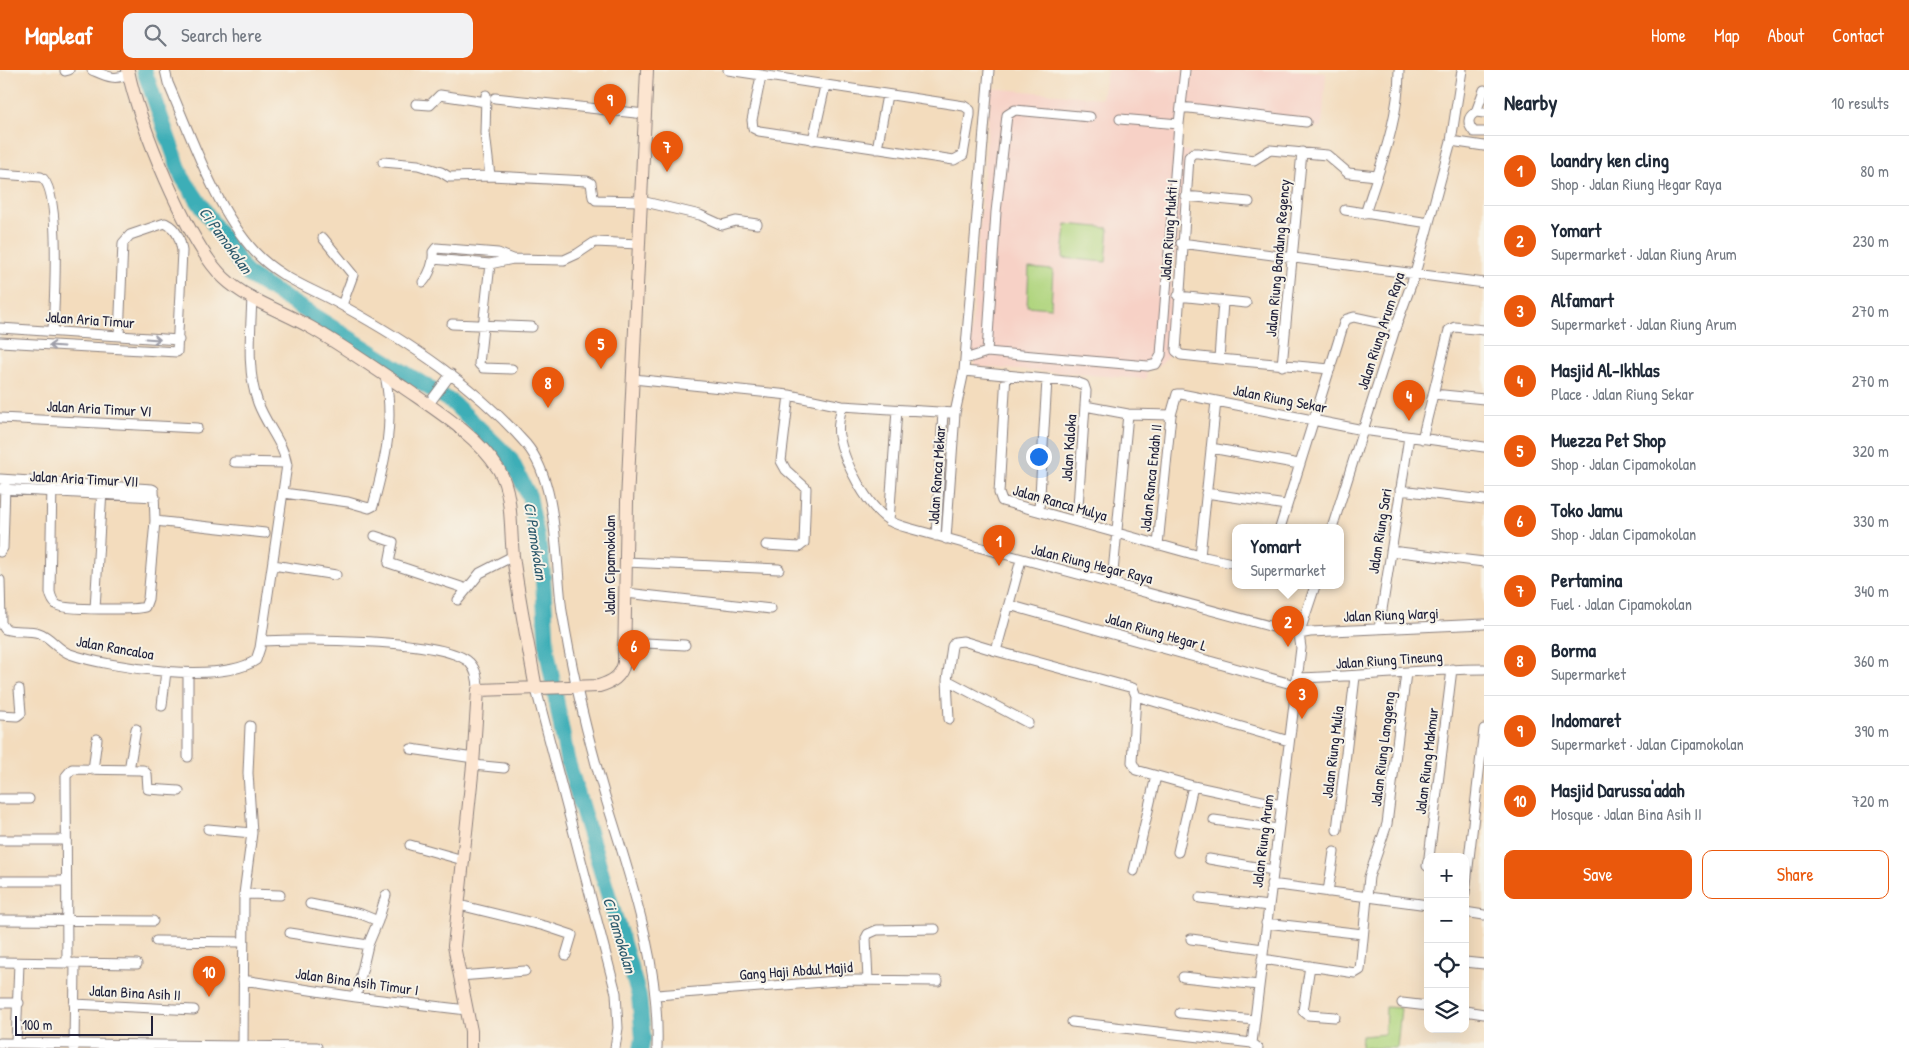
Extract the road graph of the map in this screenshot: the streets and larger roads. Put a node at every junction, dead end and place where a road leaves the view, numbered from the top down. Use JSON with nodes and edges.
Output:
{"nodes":[{"id":1,"x":69,"y":70,"type":"edge"},
{"id":2,"x":92,"y":70,"type":"edge"},
{"id":3,"x":165,"y":70,"type":"edge"},
{"id":4,"x":647,"y":70,"type":"edge"},
{"id":5,"x":728,"y":70,"type":"edge"},
{"id":6,"x":989,"y":70,"type":"edge"},
{"id":7,"x":1185,"y":70,"type":"edge"},
{"id":8,"x":1399,"y":70,"type":"edge"},
{"id":9,"x":1462,"y":70,"type":"edge"},
{"id":10,"x":65,"y":71,"type":"edge"},
{"id":11,"x":128,"y":72,"type":"edge"},
{"id":12,"x":761,"y":76,"type":"junction"},
{"id":13,"x":825,"y":86,"type":"junction"},
{"id":14,"x":1484,"y":90,"type":"edge"},
{"id":15,"x":887,"y":95,"type":"junction"},
{"id":16,"x":489,"y":98,"type":"junction"},
{"id":17,"x":416,"y":104,"type":"dead end"},
{"id":18,"x":1181,"y":107,"type":"junction"},
{"id":19,"x":1480,"y":112,"type":"edge"},
{"id":20,"x":645,"y":114,"type":"junction"},
{"id":21,"x":1090,"y":117,"type":"dead end"},
{"id":22,"x":1120,"y":119,"type":"dead end"},
{"id":23,"x":1468,"y":121,"type":"junction"},
{"id":24,"x":1306,"y":122,"type":"dead end"},
{"id":25,"x":1179,"y":124,"type":"junction"},
{"id":26,"x":1482,"y":132,"type":"edge"},
{"id":27,"x":1452,"y":137,"type":"junction"},
{"id":28,"x":813,"y":140,"type":"junction"},
{"id":29,"x":1482,"y":146,"type":"edge"},
{"id":30,"x":877,"y":149,"type":"junction"},
{"id":31,"x":1302,"y":152,"type":"junction"},
{"id":32,"x":382,"y":162,"type":"dead end"},
{"id":33,"x":0,"y":174,"type":"edge"},
{"id":34,"x":490,"y":176,"type":"junction"},
{"id":35,"x":1377,"y":176,"type":"junction"},
{"id":36,"x":1185,"y":196,"type":"junction"},
{"id":37,"x":641,"y":201,"type":"junction"},
{"id":38,"x":1249,"y":202,"type":"dead end"},
{"id":39,"x":1345,"y":210,"type":"dead end"},
{"id":40,"x":1365,"y":214,"type":"junction"},
{"id":41,"x":1429,"y":223,"type":"junction"},
{"id":42,"x":757,"y":224,"type":"dead end"},
{"id":43,"x":323,"y":238,"type":"dead end"},
{"id":44,"x":639,"y":244,"type":"junction"},
{"id":45,"x":1181,"y":244,"type":"junction"},
{"id":46,"x":1292,"y":258,"type":"junction"},
{"id":47,"x":433,"y":259,"type":"junction"},
{"id":48,"x":513,"y":259,"type":"junction"},
{"id":49,"x":490,"y":264,"type":"junction"},
{"id":50,"x":1415,"y":274,"type":"junction"},
{"id":51,"x":423,"y":282,"type":"dead end"},
{"id":52,"x":1484,"y":283,"type":"edge"},
{"id":53,"x":252,"y":296,"type":"junction"},
{"id":54,"x":1178,"y":296,"type":"junction"},
{"id":55,"x":1223,"y":302,"type":"junction"},
{"id":56,"x":1246,"y":303,"type":"dead end"},
{"id":57,"x":342,"y":305,"type":"junction"},
{"id":58,"x":452,"y":324,"type":"dead end"},
{"id":59,"x":1396,"y":326,"type":"junction"},
{"id":60,"x":481,"y":327,"type":"junction"},
{"id":61,"x":532,"y":327,"type":"dead end"},
{"id":62,"x":0,"y":328,"type":"edge"},
{"id":63,"x":1484,"y":330,"type":"edge"},
{"id":64,"x":52,"y":331,"type":"junction"},
{"id":65,"x":83,"y":334,"type":"junction"},
{"id":66,"x":119,"y":336,"type":"junction"},
{"id":67,"x":179,"y":340,"type":"junction"},
{"id":68,"x":0,"y":342,"type":"edge"},
{"id":69,"x":82,"y":348,"type":"junction"},
{"id":70,"x":987,"y":352,"type":"junction"},
{"id":71,"x":965,"y":359,"type":"junction"},
{"id":72,"x":1219,"y":359,"type":"junction"},
{"id":73,"x":1282,"y":366,"type":"junction"},
{"id":74,"x":512,"y":369,"type":"dead end"},
{"id":75,"x":1330,"y":369,"type":"junction"},
{"id":76,"x":964,"y":371,"type":"junction"},
{"id":77,"x":1006,"y":374,"type":"junction"},
{"id":78,"x":385,"y":375,"type":"junction"},
{"id":79,"x":448,"y":377,"type":"junction"},
{"id":80,"x":632,"y":379,"type":"junction"},
{"id":81,"x":1047,"y":380,"type":"junction"},
{"id":82,"x":1433,"y":394,"type":"junction"},
{"id":83,"x":789,"y":395,"type":"junction"},
{"id":84,"x":1484,"y":399,"type":"edge"},
{"id":85,"x":430,"y":402,"type":"junction"},
{"id":86,"x":1216,"y":402,"type":"junction"},
{"id":87,"x":842,"y":406,"type":"junction"},
{"id":88,"x":1085,"y":406,"type":"junction"},
{"id":89,"x":897,"y":410,"type":"junction"},
{"id":90,"x":943,"y":412,"type":"junction"},
{"id":91,"x":955,"y":412,"type":"junction"},
{"id":92,"x":1128,"y":414,"type":"junction"},
{"id":93,"x":1172,"y":415,"type":"junction"},
{"id":94,"x":0,"y":418,"type":"edge"},
{"id":95,"x":1314,"y":419,"type":"junction"},
{"id":96,"x":197,"y":428,"type":"dead end"},
{"id":97,"x":1363,"y":430,"type":"junction"},
{"id":98,"x":1409,"y":437,"type":"junction"},
{"id":99,"x":1422,"y":439,"type":"junction"},
{"id":100,"x":1484,"y":447,"type":"edge"},
{"id":101,"x":1211,"y":448,"type":"junction"},
{"id":102,"x":234,"y":462,"type":"dead end"},
{"id":103,"x":286,"y":463,"type":"junction"},
{"id":104,"x":1299,"y":464,"type":"junction"},
{"id":105,"x":2,"y":484,"type":"edge"},
{"id":106,"x":52,"y":487,"type":"junction"},
{"id":107,"x":102,"y":490,"type":"junction"},
{"id":108,"x":1400,"y":490,"type":"junction"},
{"id":109,"x":284,"y":493,"type":"junction"},
{"id":110,"x":1206,"y":493,"type":"junction"},
{"id":111,"x":1484,"y":500,"type":"edge"},
{"id":112,"x":1286,"y":505,"type":"junction"},
{"id":113,"x":1040,"y":511,"type":"junction"},
{"id":114,"x":155,"y":521,"type":"junction"},
{"id":115,"x":889,"y":521,"type":"junction"},
{"id":116,"x":1077,"y":521,"type":"junction"},
{"id":117,"x":1281,"y":524,"type":"edge"},
{"id":118,"x":1333,"y":524,"type":"edge"},
{"id":119,"x":265,"y":533,"type":"dead end"},
{"id":120,"x":1118,"y":534,"type":"junction"},
{"id":121,"x":375,"y":536,"type":"dead end"},
{"id":122,"x":936,"y":536,"type":"junction"},
{"id":123,"x":946,"y":539,"type":"junction"},
{"id":124,"x":766,"y":545,"type":"dead end"},
{"id":125,"x":1158,"y":545,"type":"junction"},
{"id":126,"x":1391,"y":551,"type":"junction"},
{"id":127,"x":0,"y":552,"type":"edge"},
{"id":128,"x":513,"y":556,"type":"junction"},
{"id":129,"x":1200,"y":556,"type":"junction"},
{"id":130,"x":1021,"y":560,"type":"junction"},
{"id":131,"x":626,"y":562,"type":"junction"},
{"id":132,"x":1484,"y":562,"type":"edge"},
{"id":133,"x":1232,"y":563,"type":"edge"},
{"id":134,"x":273,"y":565,"type":"junction"},
{"id":135,"x":779,"y":569,"type":"dead end"},
{"id":136,"x":336,"y":575,"type":"dead end"},
{"id":137,"x":0,"y":580,"type":"edge"},
{"id":138,"x":1112,"y":583,"type":"junction"},
{"id":139,"x":467,"y":589,"type":"junction"},
{"id":140,"x":1313,"y":589,"type":"edge"},
{"id":141,"x":626,"y":594,"type":"junction"},
{"id":142,"x":458,"y":600,"type":"dead end"},
{"id":143,"x":1009,"y":604,"type":"junction"},
{"id":144,"x":95,"y":609,"type":"junction"},
{"id":145,"x":772,"y":609,"type":"dead end"},
{"id":146,"x":1484,"y":624,"type":"edge"},
{"id":147,"x":1379,"y":629,"type":"junction"},
{"id":148,"x":1299,"y":634,"type":"junction"},
{"id":149,"x":261,"y":641,"type":"junction"},
{"id":150,"x":626,"y":642,"type":"junction"},
{"id":151,"x":685,"y":644,"type":"dead end"},
{"id":152,"x":996,"y":651,"type":"junction"},
{"id":153,"x":1452,"y":669,"type":"junction"},
{"id":154,"x":1484,"y":669,"type":"edge"},
{"id":155,"x":166,"y":671,"type":"junction"},
{"id":156,"x":188,"y":674,"type":"junction"},
{"id":157,"x":1406,"y":676,"type":"junction"},
{"id":158,"x":1355,"y":677,"type":"junction"},
{"id":159,"x":947,"y":680,"type":"junction"},
{"id":160,"x":1296,"y":682,"type":"junction"},
{"id":161,"x":574,"y":688,"type":"junction"},
{"id":162,"x":19,"y":689,"type":"dead end"},
{"id":163,"x":540,"y":689,"type":"junction"},
{"id":164,"x":478,"y":690,"type":"junction"},
{"id":165,"x":1136,"y":696,"type":"junction"},
{"id":166,"x":162,"y":706,"type":"dead end"},
{"id":167,"x":0,"y":715,"type":"edge"},
{"id":168,"x":949,"y":719,"type":"dead end"},
{"id":169,"x":1028,"y":723,"type":"dead end"},
{"id":170,"x":250,"y":726,"type":"dead end"},
{"id":171,"x":136,"y":729,"type":"dead end"},
{"id":172,"x":1484,"y":729,"type":"edge"},
{"id":173,"x":97,"y":739,"type":"dead end"},
{"id":174,"x":1289,"y":741,"type":"junction"},
{"id":175,"x":411,"y":749,"type":"dead end"},
{"id":176,"x":188,"y":757,"type":"dead end"},
{"id":177,"x":473,"y":762,"type":"junction"},
{"id":178,"x":504,"y":768,"type":"dead end"},
{"id":179,"x":93,"y":770,"type":"junction"},
{"id":180,"x":129,"y":770,"type":"junction"},
{"id":181,"x":1156,"y":776,"type":"junction"},
{"id":182,"x":1193,"y":786,"type":"junction"},
{"id":183,"x":179,"y":791,"type":"dead end"},
{"id":184,"x":0,"y":799,"type":"edge"},
{"id":185,"x":29,"y":800,"type":"dead end"},
{"id":186,"x":1281,"y":805,"type":"junction"},
{"id":187,"x":1214,"y":820,"type":"dead end"},
{"id":188,"x":208,"y":829,"type":"dead end"},
{"id":189,"x":1278,"y":829,"type":"junction"},
{"id":190,"x":1337,"y":830,"type":"dead end"},
{"id":191,"x":252,"y":833,"type":"junction"},
{"id":192,"x":0,"y":840,"type":"edge"},
{"id":193,"x":66,"y":840,"type":"junction"},
{"id":194,"x":410,"y":845,"type":"dead end"},
{"id":195,"x":1178,"y":852,"type":"dead end"},
{"id":196,"x":1334,"y":852,"type":"dead end"},
{"id":197,"x":1429,"y":853,"type":"edge"},
{"id":198,"x":1469,"y":858,"type":"edge"},
{"id":199,"x":1209,"y":859,"type":"dead end"},
{"id":200,"x":463,"y":860,"type":"junction"},
{"id":201,"x":1273,"y":870,"type":"junction"},
{"id":202,"x":1134,"y":872,"type":"dead end"},
{"id":203,"x":0,"y":881,"type":"edge"},
{"id":204,"x":66,"y":881,"type":"junction"},
{"id":205,"x":1271,"y":884,"type":"junction"},
{"id":206,"x":1328,"y":892,"type":"junction"},
{"id":207,"x":244,"y":894,"type":"junction"},
{"id":208,"x":280,"y":895,"type":"dead end"},
{"id":209,"x":386,"y":895,"type":"dead end"},
{"id":210,"x":1369,"y":897,"type":"junction"},
{"id":211,"x":1200,"y":898,"type":"dead end"},
{"id":212,"x":310,"y":904,"type":"dead end"},
{"id":213,"x":1424,"y":904,"type":"edge"},
{"id":214,"x":459,"y":905,"type":"junction"},
{"id":215,"x":1268,"y":906,"type":"junction"},
{"id":216,"x":1469,"y":913,"type":"edge"},
{"id":217,"x":1484,"y":915,"type":"edge"},
{"id":218,"x":0,"y":920,"type":"edge"},
{"id":219,"x":66,"y":920,"type":"junction"},
{"id":220,"x":378,"y":920,"type":"junction"},
{"id":221,"x":153,"y":921,"type":"dead end"},
{"id":222,"x":1266,"y":923,"type":"junction"},
{"id":223,"x":935,"y":929,"type":"dead end"},
{"id":224,"x":290,"y":933,"type":"dead end"},
{"id":225,"x":1363,"y":934,"type":"junction"},
{"id":226,"x":1191,"y":939,"type":"dead end"},
{"id":227,"x":156,"y":941,"type":"dead end"},
{"id":228,"x":243,"y":942,"type":"junction"},
{"id":229,"x":368,"y":945,"type":"junction"},
{"id":230,"x":1263,"y":949,"type":"junction"},
{"id":231,"x":566,"y":955,"type":"dead end"},
{"id":232,"x":1262,"y":959,"type":"junction"},
{"id":233,"x":0,"y":962,"type":"edge"},
{"id":234,"x":19,"y":962,"type":"junction"},
{"id":235,"x":1469,"y":962,"type":"edge"},
{"id":236,"x":71,"y":963,"type":"junction"},
{"id":237,"x":137,"y":964,"type":"dead end"},
{"id":238,"x":1484,"y":964,"type":"edge"},
{"id":239,"x":1310,"y":966,"type":"junction"},
{"id":240,"x":525,"y":971,"type":"dead end"},
{"id":241,"x":459,"y":976,"type":"junction"},
{"id":242,"x":1183,"y":977,"type":"dead end"},
{"id":243,"x":243,"y":980,"type":"junction"},
{"id":244,"x":868,"y":980,"type":"junction"},
{"id":245,"x":938,"y":981,"type":"dead end"},
{"id":246,"x":1258,"y":985,"type":"junction"},
{"id":247,"x":657,"y":995,"type":"junction"},
{"id":248,"x":356,"y":997,"type":"junction"},
{"id":249,"x":1402,"y":1002,"type":"dead end"},
{"id":250,"x":0,"y":1003,"type":"edge"},
{"id":251,"x":19,"y":1003,"type":"junction"},
{"id":252,"x":74,"y":1004,"type":"junction"},
{"id":253,"x":1424,"y":1005,"type":"edge"},
{"id":254,"x":194,"y":1010,"type":"dead end"},
{"id":255,"x":467,"y":1010,"type":"junction"},
{"id":256,"x":1469,"y":1012,"type":"edge"},
{"id":257,"x":1180,"y":1013,"type":"dead end"},
{"id":258,"x":1484,"y":1014,"type":"edge"},
{"id":259,"x":1335,"y":1017,"type":"dead end"},
{"id":260,"x":1255,"y":1020,"type":"junction"},
{"id":261,"x":1072,"y":1022,"type":"dead end"},
{"id":262,"x":0,"y":1043,"type":"edge"},
{"id":263,"x":16,"y":1043,"type":"junction"},
{"id":264,"x":1249,"y":1045,"type":"edge"},
{"id":265,"x":74,"y":1046,"type":"edge"},
{"id":266,"x":243,"y":1047,"type":"edge"},
{"id":267,"x":317,"y":1047,"type":"dead end"},
{"id":268,"x":472,"y":1048,"type":"edge"},
{"id":269,"x":615,"y":1048,"type":"edge"},
{"id":270,"x":657,"y":1048,"type":"edge"}],
"edges":[{"from":1,"to":10,"type":"street"},
{"from":2,"to":11,"type":"street"},
{"from":3,"to":57,"type":"street"},
{"from":4,"to":20,"type":"street","name":"Jalan Cipamokolan"},
{"from":5,"to":12,"type":"street"},
{"from":6,"to":71,"type":"street","name":"Jalan Ranca Mekar"},
{"from":7,"to":18,"type":"street"},
{"from":8,"to":35,"type":"street"},
{"from":9,"to":27,"type":"street","name":"Jalan Riung Arum Raya"},
{"from":11,"to":53,"type":"street"},
{"from":12,"to":13,"type":"street"},
{"from":12,"to":28,"type":"street"},
{"from":13,"to":15,"type":"street"},
{"from":13,"to":28,"type":"street"},
{"from":14,"to":19,"type":"street"},
{"from":15,"to":30,"type":"street"},
{"from":15,"to":30,"type":"street"},
{"from":16,"to":17,"type":"street"},
{"from":16,"to":20,"type":"street"},
{"from":16,"to":34,"type":"street"},
{"from":18,"to":24,"type":"street"},
{"from":18,"to":25,"type":"street"},
{"from":19,"to":23,"type":"street"},
{"from":20,"to":37,"type":"street","name":"Jalan Cipamokolan"},
{"from":21,"to":70,"type":"street"},
{"from":22,"to":25,"type":"street"},
{"from":23,"to":26,"type":"street"},
{"from":23,"to":27,"type":"street"},
{"from":25,"to":70,"type":"street"},
{"from":26,"to":29,"type":"street"},
{"from":27,"to":29,"type":"street"},
{"from":27,"to":41,"type":"street","name":"Jalan Riung Arum Raya"},
{"from":28,"to":30,"type":"street"},
{"from":31,"to":35,"type":"street","name":"Jalan Riung Mukti I"},
{"from":31,"to":36,"type":"street","name":"Jalan Riung Mukti I"},
{"from":31,"to":46,"type":"street","name":"Jalan Riung Bandung Regency"},
{"from":32,"to":34,"type":"street"},
{"from":33,"to":64,"type":"street"},
{"from":34,"to":37,"type":"street"},
{"from":35,"to":40,"type":"street"},
{"from":36,"to":38,"type":"street"},
{"from":36,"to":45,"type":"street","name":"Jalan Riung Mukti I"},
{"from":37,"to":42,"type":"street"},
{"from":37,"to":44,"type":"street","name":"Jalan Cipamokolan"},
{"from":39,"to":40,"type":"street"},
{"from":40,"to":41,"type":"street"},
{"from":41,"to":50,"type":"street","name":"Jalan Riung Arum Raya"},
{"from":43,"to":57,"type":"street"},
{"from":44,"to":48,"type":"street"},
{"from":44,"to":80,"type":"street","name":"Jalan Cipamokolan"},
{"from":45,"to":46,"type":"street"},
{"from":45,"to":54,"type":"street","name":"Jalan Riung Mukti I"},
{"from":46,"to":50,"type":"street"},
{"from":46,"to":73,"type":"street","name":"Jalan Riung Bandung Regency"},
{"from":47,"to":48,"type":"street"},
{"from":47,"to":49,"type":"street"},
{"from":47,"to":51,"type":"street"},
{"from":48,"to":49,"type":"street"},
{"from":49,"to":60,"type":"street"},
{"from":50,"to":52,"type":"street"},
{"from":50,"to":59,"type":"street","name":"Jalan Riung Arum Raya"},
{"from":53,"to":78,"type":"street"},
{"from":53,"to":103,"type":"street"},
{"from":54,"to":55,"type":"street"},
{"from":54,"to":72,"type":"street","name":"Jalan Riung Mukti I"},
{"from":55,"to":56,"type":"street"},
{"from":55,"to":72,"type":"street"},
{"from":57,"to":79,"type":"street"},
{"from":58,"to":60,"type":"street"},
{"from":59,"to":75,"type":"street"},
{"from":59,"to":97,"type":"street","name":"Jalan Riung Arum Raya"},
{"from":60,"to":61,"type":"street"},
{"from":60,"to":74,"type":"street"},
{"from":62,"to":64,"type":"street","name":"Jalan Aria Timur"},
{"from":63,"to":82,"type":"street"},
{"from":64,"to":65,"type":"street","name":"Jalan Aria Timur"},
{"from":65,"to":66,"type":"street","name":"Jalan Aria Timur"},
{"from":65,"to":69,"type":"street"},
{"from":66,"to":67,"type":"street","name":"Jalan Aria Timur","one_way":true},
{"from":66,"to":67,"type":"street"},
{"from":67,"to":69,"type":"street","name":"Jalan Aria Timur"},
{"from":69,"to":68,"type":"street","name":"Jalan Aria Timur","one_way":true},
{"from":70,"to":71,"type":"street"},
{"from":71,"to":76,"type":"street","name":"Jalan Ranca Mekar"},
{"from":72,"to":73,"type":"street","name":"Jalan Riung Mukti I"},
{"from":73,"to":75,"type":"street","name":"Jalan Riung Mukti I"},
{"from":75,"to":95,"type":"street"},
{"from":76,"to":77,"type":"street"},
{"from":76,"to":91,"type":"street","name":"Jalan Ranca Mekar"},
{"from":77,"to":81,"type":"street"},
{"from":77,"to":113,"type":"street","name":"Jalan Ranca Mulya"},
{"from":78,"to":85,"type":"street"},
{"from":78,"to":109,"type":"street"},
{"from":79,"to":85,"type":"street"},
{"from":79,"to":161,"type":"street"},
{"from":80,"to":83,"type":"street"},
{"from":80,"to":131,"type":"street","name":"Jalan Cipamokolan"},
{"from":81,"to":88,"type":"street","name":"Jalan Kaloka"},
{"from":81,"to":113,"type":"street"},
{"from":82,"to":84,"type":"street"},
{"from":82,"to":99,"type":"street"},
{"from":83,"to":87,"type":"street"},
{"from":83,"to":124,"type":"street"},
{"from":85,"to":128,"type":"street"},
{"from":86,"to":93,"type":"street","name":"Jalan Riung Sekar"},
{"from":86,"to":95,"type":"street","name":"Jalan Riung Sekar"},
{"from":86,"to":101,"type":"street"},
{"from":87,"to":89,"type":"street"},
{"from":87,"to":115,"type":"street","name":"Jalan Riung Hegar Raya"},
{"from":88,"to":92,"type":"street"},
{"from":88,"to":116,"type":"street","name":"Jalan Kaloka"},
{"from":89,"to":90,"type":"street"},
{"from":89,"to":115,"type":"street"},
{"from":90,"to":91,"type":"street"},
{"from":90,"to":122,"type":"street"},
{"from":91,"to":123,"type":"street","name":"Jalan Ranca Mekar"},
{"from":92,"to":93,"type":"street"},
{"from":92,"to":120,"type":"street"},
{"from":93,"to":125,"type":"street","name":"Jalan Ranca Endah II"},
{"from":94,"to":96,"type":"street","name":"Jalan Aria Timur VI"},
{"from":95,"to":97,"type":"street","name":"Jalan Riung Sekar"},
{"from":95,"to":104,"type":"street"},
{"from":97,"to":98,"type":"street","name":"Jalan Riung Sekar"},
{"from":97,"to":118,"type":"street","name":"Jalan Riung Arum Raya"},
{"from":98,"to":99,"type":"street","name":"Jalan Riung Sekar"},
{"from":98,"to":108,"type":"street","name":"Jalan Riung Sari"},
{"from":99,"to":100,"type":"street","name":"Jalan Riung Sekar"},
{"from":101,"to":104,"type":"street"},
{"from":101,"to":110,"type":"street"},
{"from":102,"to":103,"type":"street"},
{"from":103,"to":109,"type":"street"},
{"from":104,"to":112,"type":"street"},
{"from":105,"to":106,"type":"street","name":"Jalan Aria Timur VII"},
{"from":105,"to":127,"type":"street"},
{"from":106,"to":107,"type":"street","name":"Jalan Aria Timur VII"},
{"from":106,"to":144,"type":"street"},
{"from":107,"to":114,"type":"street","name":"Jalan Aria Timur VII"},
{"from":107,"to":144,"type":"street"},
{"from":108,"to":111,"type":"street"},
{"from":108,"to":126,"type":"street","name":"Jalan Riung Sari"},
{"from":109,"to":134,"type":"street"},
{"from":110,"to":112,"type":"street"},
{"from":110,"to":129,"type":"street"},
{"from":112,"to":117,"type":"street"},
{"from":113,"to":116,"type":"street","name":"Jalan Ranca Mulya"},
{"from":114,"to":119,"type":"street"},
{"from":114,"to":144,"type":"street"},
{"from":115,"to":122,"type":"street","name":"Jalan Riung Hegar Raya"},
{"from":116,"to":120,"type":"street","name":"Jalan Ranca Mulya"},
{"from":120,"to":125,"type":"street","name":"Jalan Ranca Mulya"},
{"from":120,"to":138,"type":"street"},
{"from":121,"to":139,"type":"street"},
{"from":122,"to":123,"type":"street","name":"Jalan Riung Hegar Raya"},
{"from":123,"to":130,"type":"street","name":"Jalan Riung Hegar Raya"},
{"from":125,"to":129,"type":"street","name":"Jalan Ranca Mulya"},
{"from":126,"to":132,"type":"street"},
{"from":126,"to":147,"type":"street","name":"Jalan Riung Sari"},
{"from":128,"to":139,"type":"street"},
{"from":128,"to":163,"type":"street"},
{"from":129,"to":133,"type":"street","name":"Jalan Ranca Mulya"},
{"from":130,"to":138,"type":"street","name":"Jalan Riung Hegar Raya"},
{"from":130,"to":143,"type":"street"},
{"from":131,"to":135,"type":"street"},
{"from":131,"to":141,"type":"street","name":"Jalan Cipamokolan"},
{"from":134,"to":136,"type":"street"},
{"from":134,"to":149,"type":"street"},
{"from":137,"to":155,"type":"street","name":"Jalan Rancaloa"},
{"from":138,"to":148,"type":"street","name":"Jalan Riung Hegar Raya"},
{"from":139,"to":142,"type":"street"},
{"from":140,"to":148,"type":"street"},
{"from":141,"to":145,"type":"street"},
{"from":141,"to":150,"type":"street","name":"Jalan Cipamokolan"},
{"from":143,"to":152,"type":"street"},
{"from":143,"to":160,"type":"street","name":"Jalan Riung Hegar L"},
{"from":146,"to":147,"type":"street","name":"Jalan Riung Wargi"},
{"from":147,"to":148,"type":"street","name":"Jalan Riung Wargi"},
{"from":148,"to":160,"type":"street","name":"Jalan Riung Arum"},
{"from":149,"to":156,"type":"street","name":"Jalan Rancaloa"},
{"from":149,"to":164,"type":"street"},
{"from":150,"to":151,"type":"street"},
{"from":150,"to":161,"type":"street","name":"Jalan Cipamokolan"},
{"from":152,"to":159,"type":"street"},
{"from":152,"to":165,"type":"street"},
{"from":153,"to":154,"type":"street","name":"Jalan Riung Tineung"},
{"from":153,"to":157,"type":"street","name":"Jalan Riung Tineung"},
{"from":153,"to":197,"type":"street","name":"Jalan Riung Makmur"},
{"from":155,"to":156,"type":"street","name":"Jalan Rancaloa"},
{"from":155,"to":166,"type":"street"},
{"from":156,"to":176,"type":"street"},
{"from":157,"to":158,"type":"street","name":"Jalan Riung Tineung"},
{"from":157,"to":210,"type":"street","name":"Jalan Riung Langgeng"},
{"from":158,"to":160,"type":"street","name":"Jalan Riung Tineung"},
{"from":158,"to":190,"type":"street","name":"Jalan Riung Mulia"},
{"from":159,"to":168,"type":"street"},
{"from":159,"to":169,"type":"street"},
{"from":160,"to":174,"type":"street","name":"Jalan Riung Arum"},
{"from":161,"to":163,"type":"street","name":"Jalan Cipamokolan"},
{"from":161,"to":247,"type":"street"},
{"from":162,"to":167,"type":"street"},
{"from":163,"to":164,"type":"street","name":"Jalan Cipamokolan"},
{"from":163,"to":269,"type":"street"},
{"from":164,"to":177,"type":"street"},
{"from":165,"to":174,"type":"street"},
{"from":165,"to":181,"type":"street"},
{"from":170,"to":191,"type":"street"},
{"from":171,"to":180,"type":"street"},
{"from":172,"to":198,"type":"street"},
{"from":173,"to":179,"type":"street"},
{"from":174,"to":186,"type":"street","name":"Jalan Riung Arum"},
{"from":175,"to":177,"type":"street"},
{"from":177,"to":178,"type":"street"},
{"from":177,"to":200,"type":"street"},
{"from":179,"to":180,"type":"street"},
{"from":179,"to":193,"type":"street"},
{"from":180,"to":183,"type":"street"},
{"from":181,"to":182,"type":"street"},
{"from":181,"to":202,"type":"street"},
{"from":182,"to":186,"type":"street"},
{"from":182,"to":195,"type":"street"},
{"from":184,"to":185,"type":"street"},
{"from":186,"to":189,"type":"street","name":"Jalan Riung Arum"},
{"from":187,"to":189,"type":"street"},
{"from":188,"to":191,"type":"street"},
{"from":189,"to":201,"type":"street","name":"Jalan Riung Arum"},
{"from":191,"to":207,"type":"street"},
{"from":192,"to":193,"type":"street"},
{"from":193,"to":204,"type":"street"},
{"from":194,"to":200,"type":"street"},
{"from":196,"to":206,"type":"street"},
{"from":199,"to":201,"type":"street"},
{"from":200,"to":214,"type":"street"},
{"from":201,"to":205,"type":"street","name":"Jalan Riung Arum"},
{"from":203,"to":204,"type":"street"},
{"from":204,"to":219,"type":"street"},
{"from":205,"to":206,"type":"street"},
{"from":205,"to":215,"type":"street","name":"Jalan Riung Arum"},
{"from":206,"to":210,"type":"street"},
{"from":207,"to":208,"type":"street"},
{"from":207,"to":228,"type":"street"},
{"from":209,"to":220,"type":"street"},
{"from":210,"to":213,"type":"street"},
{"from":210,"to":225,"type":"street","name":"Jalan Riung Langgeng"},
{"from":211,"to":215,"type":"street"},
{"from":212,"to":220,"type":"street"},
{"from":214,"to":231,"type":"street"},
{"from":214,"to":241,"type":"street"},
{"from":215,"to":222,"type":"street","name":"Jalan Riung Arum"},
{"from":216,"to":217,"type":"street"},
{"from":218,"to":219,"type":"street"},
{"from":219,"to":221,"type":"street"},
{"from":219,"to":236,"type":"street"},
{"from":220,"to":229,"type":"street"},
{"from":222,"to":225,"type":"street"},
{"from":222,"to":230,"type":"street","name":"Jalan Riung Arum"},
{"from":223,"to":244,"type":"street"},
{"from":224,"to":229,"type":"street"},
{"from":225,"to":239,"type":"street","name":"Jalan Riung Langgeng"},
{"from":226,"to":230,"type":"street"},
{"from":227,"to":228,"type":"street"},
{"from":228,"to":243,"type":"street"},
{"from":229,"to":248,"type":"street"},
{"from":230,"to":232,"type":"street","name":"Jalan Riung Arum"},
{"from":232,"to":239,"type":"street"},
{"from":232,"to":246,"type":"street","name":"Jalan Riung Arum"},
{"from":233,"to":234,"type":"street"},
{"from":234,"to":236,"type":"street"},
{"from":234,"to":251,"type":"street"},
{"from":235,"to":238,"type":"street"},
{"from":236,"to":237,"type":"street"},
{"from":236,"to":252,"type":"street"},
{"from":239,"to":259,"type":"street"},
{"from":240,"to":241,"type":"street"},
{"from":241,"to":255,"type":"street"},
{"from":242,"to":246,"type":"street"},
{"from":243,"to":248,"type":"street","name":"Jalan Bina Asih Timur I"},
{"from":243,"to":266,"type":"street"},
{"from":244,"to":245,"type":"street","name":"Gang Haji Abdul Majid"},
{"from":244,"to":247,"type":"street","name":"Gang Haji Abdul Majid"},
{"from":246,"to":260,"type":"street","name":"Jalan Riung Arum"},
{"from":247,"to":270,"type":"street"},
{"from":248,"to":255,"type":"street","name":"Jalan Bina Asih Timur I"},
{"from":249,"to":253,"type":"street"},
{"from":250,"to":251,"type":"street"},
{"from":251,"to":263,"type":"street"},
{"from":252,"to":254,"type":"street","name":"Jalan Bina Asih II"},
{"from":252,"to":265,"type":"street"},
{"from":255,"to":268,"type":"street"},
{"from":256,"to":258,"type":"street"},
{"from":257,"to":260,"type":"street"},
{"from":260,"to":264,"type":"street","name":"Jalan Riung Arum"},
{"from":261,"to":264,"type":"street"},
{"from":262,"to":263,"type":"street"},
{"from":263,"to":265,"type":"street"},
{"from":265,"to":266,"type":"street"},
{"from":266,"to":267,"type":"street"}]}
